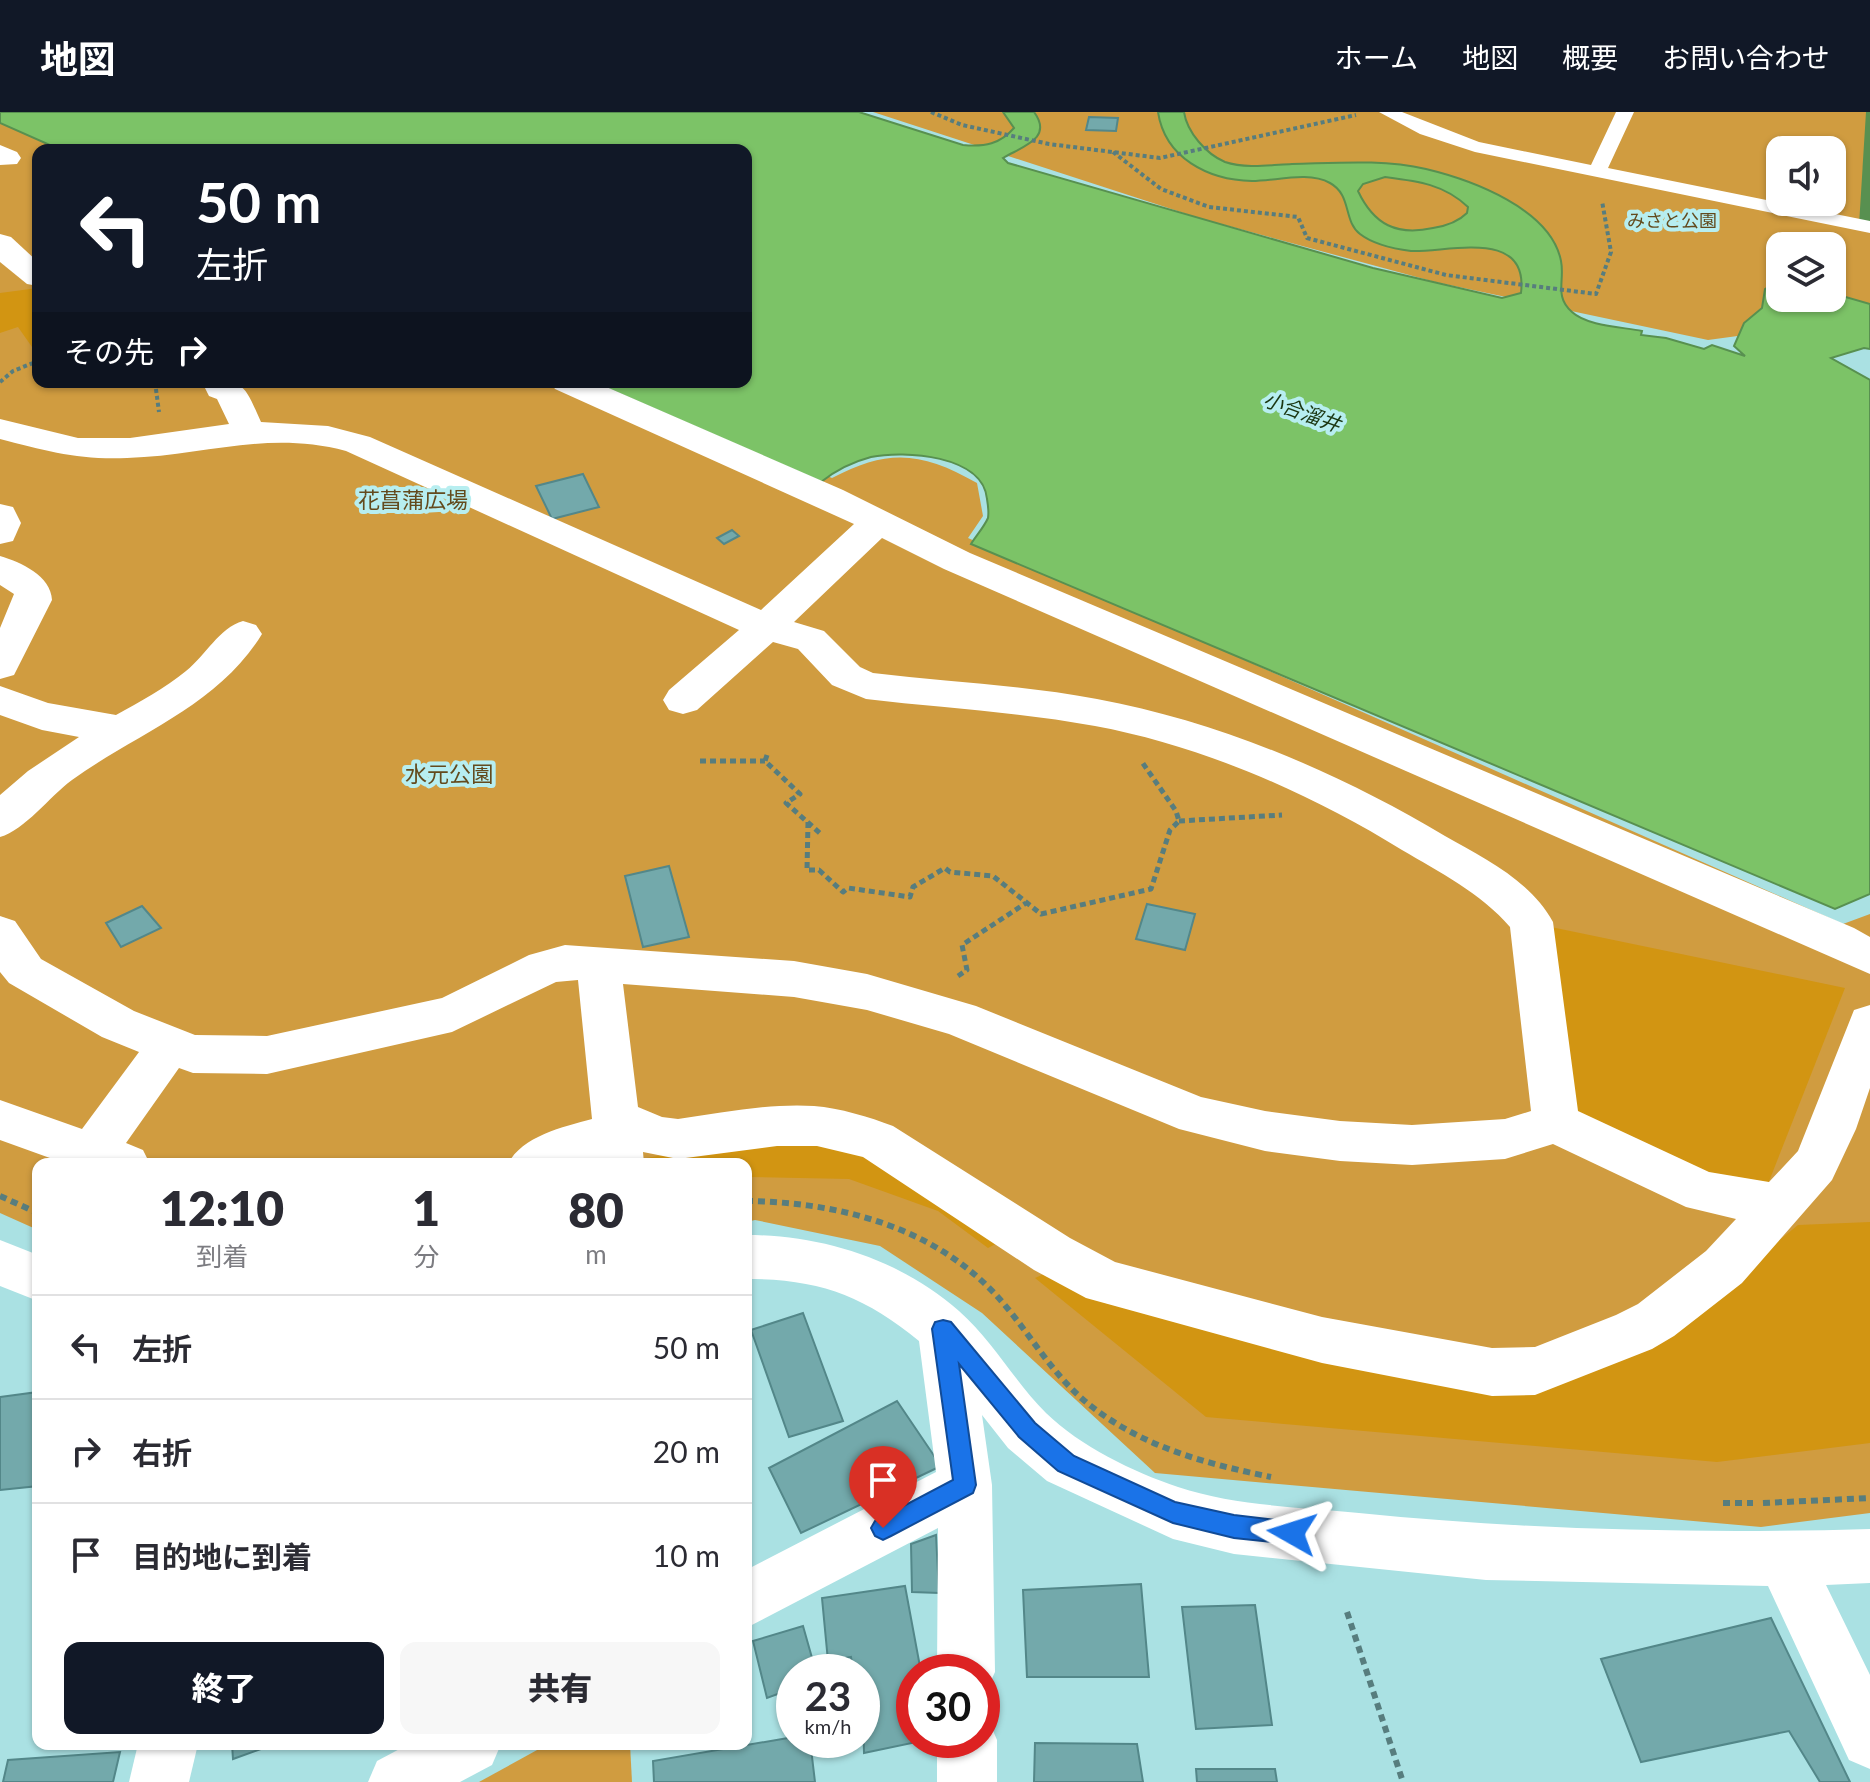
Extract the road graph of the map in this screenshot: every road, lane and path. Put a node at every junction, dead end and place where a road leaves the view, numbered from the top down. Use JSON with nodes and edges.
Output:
{"nodes":[{"id":1,"x":931,"y":112,"type":"edge"},
{"id":2,"x":1625,"y":112,"type":"edge"},
{"id":3,"x":1392,"y":114,"type":"edge"},
{"id":4,"x":1113,"y":152,"type":"junction"},
{"id":5,"x":1597,"y":173,"type":"junction"},
{"id":6,"x":1870,"y":227,"type":"edge"},
{"id":7,"x":0,"y":243,"type":"edge"},
{"id":8,"x":32,"y":273,"type":"edge"},
{"id":9,"x":32,"y":363,"type":"edge"},
{"id":10,"x":0,"y":382,"type":"edge"},
{"id":11,"x":221,"y":388,"type":"edge"},
{"id":12,"x":580,"y":388,"type":"edge"},
{"id":13,"x":1,"y":428,"type":"edge"},
{"id":14,"x":249,"y":432,"type":"junction"},
{"id":15,"x":0,"y":515,"type":"edge"},
{"id":16,"x":878,"y":522,"type":"junction"},
{"id":17,"x":0,"y":533,"type":"edge"},
{"id":18,"x":0,"y":568,"type":"edge"},
{"id":19,"x":766,"y":627,"type":"junction"},
{"id":20,"x":243,"y":634,"type":"dead end"},
{"id":21,"x":0,"y":666,"type":"edge"},
{"id":22,"x":0,"y":700,"type":"edge"},
{"id":23,"x":683,"y":700,"type":"dead end"},
{"id":24,"x":1117,"y":718,"type":"junction"},
{"id":25,"x":119,"y":730,"type":"junction"},
{"id":26,"x":700,"y":761,"type":"dead end"},
{"id":27,"x":1351,"y":805,"type":"junction"},
{"id":28,"x":1179,"y":821,"type":"junction"},
{"id":29,"x":0,"y":822,"type":"edge"},
{"id":30,"x":808,"y":822,"type":"junction"},
{"id":31,"x":822,"y":835,"type":"dead end"},
{"id":32,"x":1026,"y":903,"type":"junction"},
{"id":33,"x":0,"y":933,"type":"edge"},
{"id":34,"x":1870,"y":957,"type":"edge"},
{"id":35,"x":599,"y":964,"type":"junction"},
{"id":36,"x":946,"y":984,"type":"dead end"},
{"id":37,"x":1870,"y":1023,"type":"edge"},
{"id":38,"x":170,"y":1045,"type":"junction"},
{"id":39,"x":0,"y":1120,"type":"edge"},
{"id":40,"x":1556,"y":1123,"type":"junction"},
{"id":41,"x":618,"y":1148,"type":"edge"},
{"id":42,"x":97,"y":1158,"type":"edge"},
{"id":43,"x":103,"y":1158,"type":"edge"},
{"id":44,"x":544,"y":1158,"type":"edge"},
{"id":45,"x":0,"y":1196,"type":"edge"},
{"id":46,"x":752,"y":1201,"type":"edge"},
{"id":47,"x":1779,"y":1205,"type":"junction"},
{"id":48,"x":32,"y":1210,"type":"edge"},
{"id":49,"x":752,"y":1257,"type":"edge"},
{"id":50,"x":0,"y":1262,"type":"edge"},
{"id":51,"x":32,"y":1276,"type":"edge"},
{"id":52,"x":943,"y":1329,"type":"junction"},
{"id":53,"x":1280,"y":1479,"type":"dead end"},
{"id":54,"x":965,"y":1485,"type":"junction"},
{"id":55,"x":1870,"y":1498,"type":"edge"},
{"id":56,"x":1717,"y":1503,"type":"dead end"},
{"id":57,"x":1870,"y":1556,"type":"edge"},
{"id":58,"x":1784,"y":1559,"type":"junction"},
{"id":59,"x":752,"y":1597,"type":"edge"},
{"id":60,"x":1347,"y":1612,"type":"dead end"},
{"id":61,"x":966,"y":1654,"type":"edge"},
{"id":62,"x":1870,"y":1739,"type":"edge"},
{"id":63,"x":167,"y":1750,"type":"edge"},
{"id":64,"x":459,"y":1750,"type":"edge"},
{"id":65,"x":967,"y":1758,"type":"edge"},
{"id":66,"x":159,"y":1782,"type":"edge"},
{"id":67,"x":398,"y":1782,"type":"edge"},
{"id":68,"x":967,"y":1782,"type":"edge"},
{"id":69,"x":1403,"y":1782,"type":"edge"}],
"edges":[{"from":1,"to":4,"type":"path"},
{"from":2,"to":5,"type":"lane"},
{"from":3,"to":4,"type":"path"},
{"from":3,"to":5,"type":"lane"},
{"from":4,"to":5,"type":"path"},
{"from":5,"to":6,"type":"lane"},
{"from":7,"to":8,"type":"street"},
{"from":9,"to":10,"type":"path"},
{"from":11,"to":14,"type":"street"},
{"from":12,"to":16,"type":"street"},
{"from":13,"to":14,"type":"street"},
{"from":14,"to":19,"type":"street"},
{"from":15,"to":17,"type":"street"},
{"from":16,"to":19,"type":"street"},
{"from":16,"to":34,"type":"street"},
{"from":18,"to":21,"type":"street"},
{"from":19,"to":23,"type":"street"},
{"from":19,"to":24,"type":"street"},
{"from":20,"to":25,"type":"street"},
{"from":22,"to":25,"type":"street"},
{"from":24,"to":27,"type":"street"},
{"from":24,"to":28,"type":"path"},
{"from":25,"to":29,"type":"street"},
{"from":26,"to":30,"type":"path"},
{"from":27,"to":28,"type":"path"},
{"from":27,"to":40,"type":"street"},
{"from":28,"to":32,"type":"path"},
{"from":30,"to":31,"type":"path"},
{"from":30,"to":32,"type":"path"},
{"from":32,"to":36,"type":"path"},
{"from":33,"to":38,"type":"street"},
{"from":35,"to":38,"type":"street"},
{"from":35,"to":40,"type":"street"},
{"from":35,"to":41,"type":"street"},
{"from":37,"to":47,"type":"street"},
{"from":38,"to":43,"type":"street"},
{"from":39,"to":42,"type":"street"},
{"from":40,"to":47,"type":"street"},
{"from":41,"to":44,"type":"street"},
{"from":41,"to":47,"type":"street"},
{"from":45,"to":48,"type":"path"},
{"from":46,"to":53,"type":"path"},
{"from":49,"to":52,"type":"street"},
{"from":50,"to":51,"type":"street"},
{"from":52,"to":54,"type":"street"},
{"from":52,"to":58,"type":"street"},
{"from":54,"to":59,"type":"street"},
{"from":54,"to":61,"type":"street"},
{"from":55,"to":56,"type":"path"},
{"from":57,"to":58,"type":"street"},
{"from":58,"to":62,"type":"street"},
{"from":60,"to":69,"type":"path"},
{"from":63,"to":66,"type":"street"},
{"from":64,"to":67,"type":"street"},
{"from":65,"to":68,"type":"street"}]}
